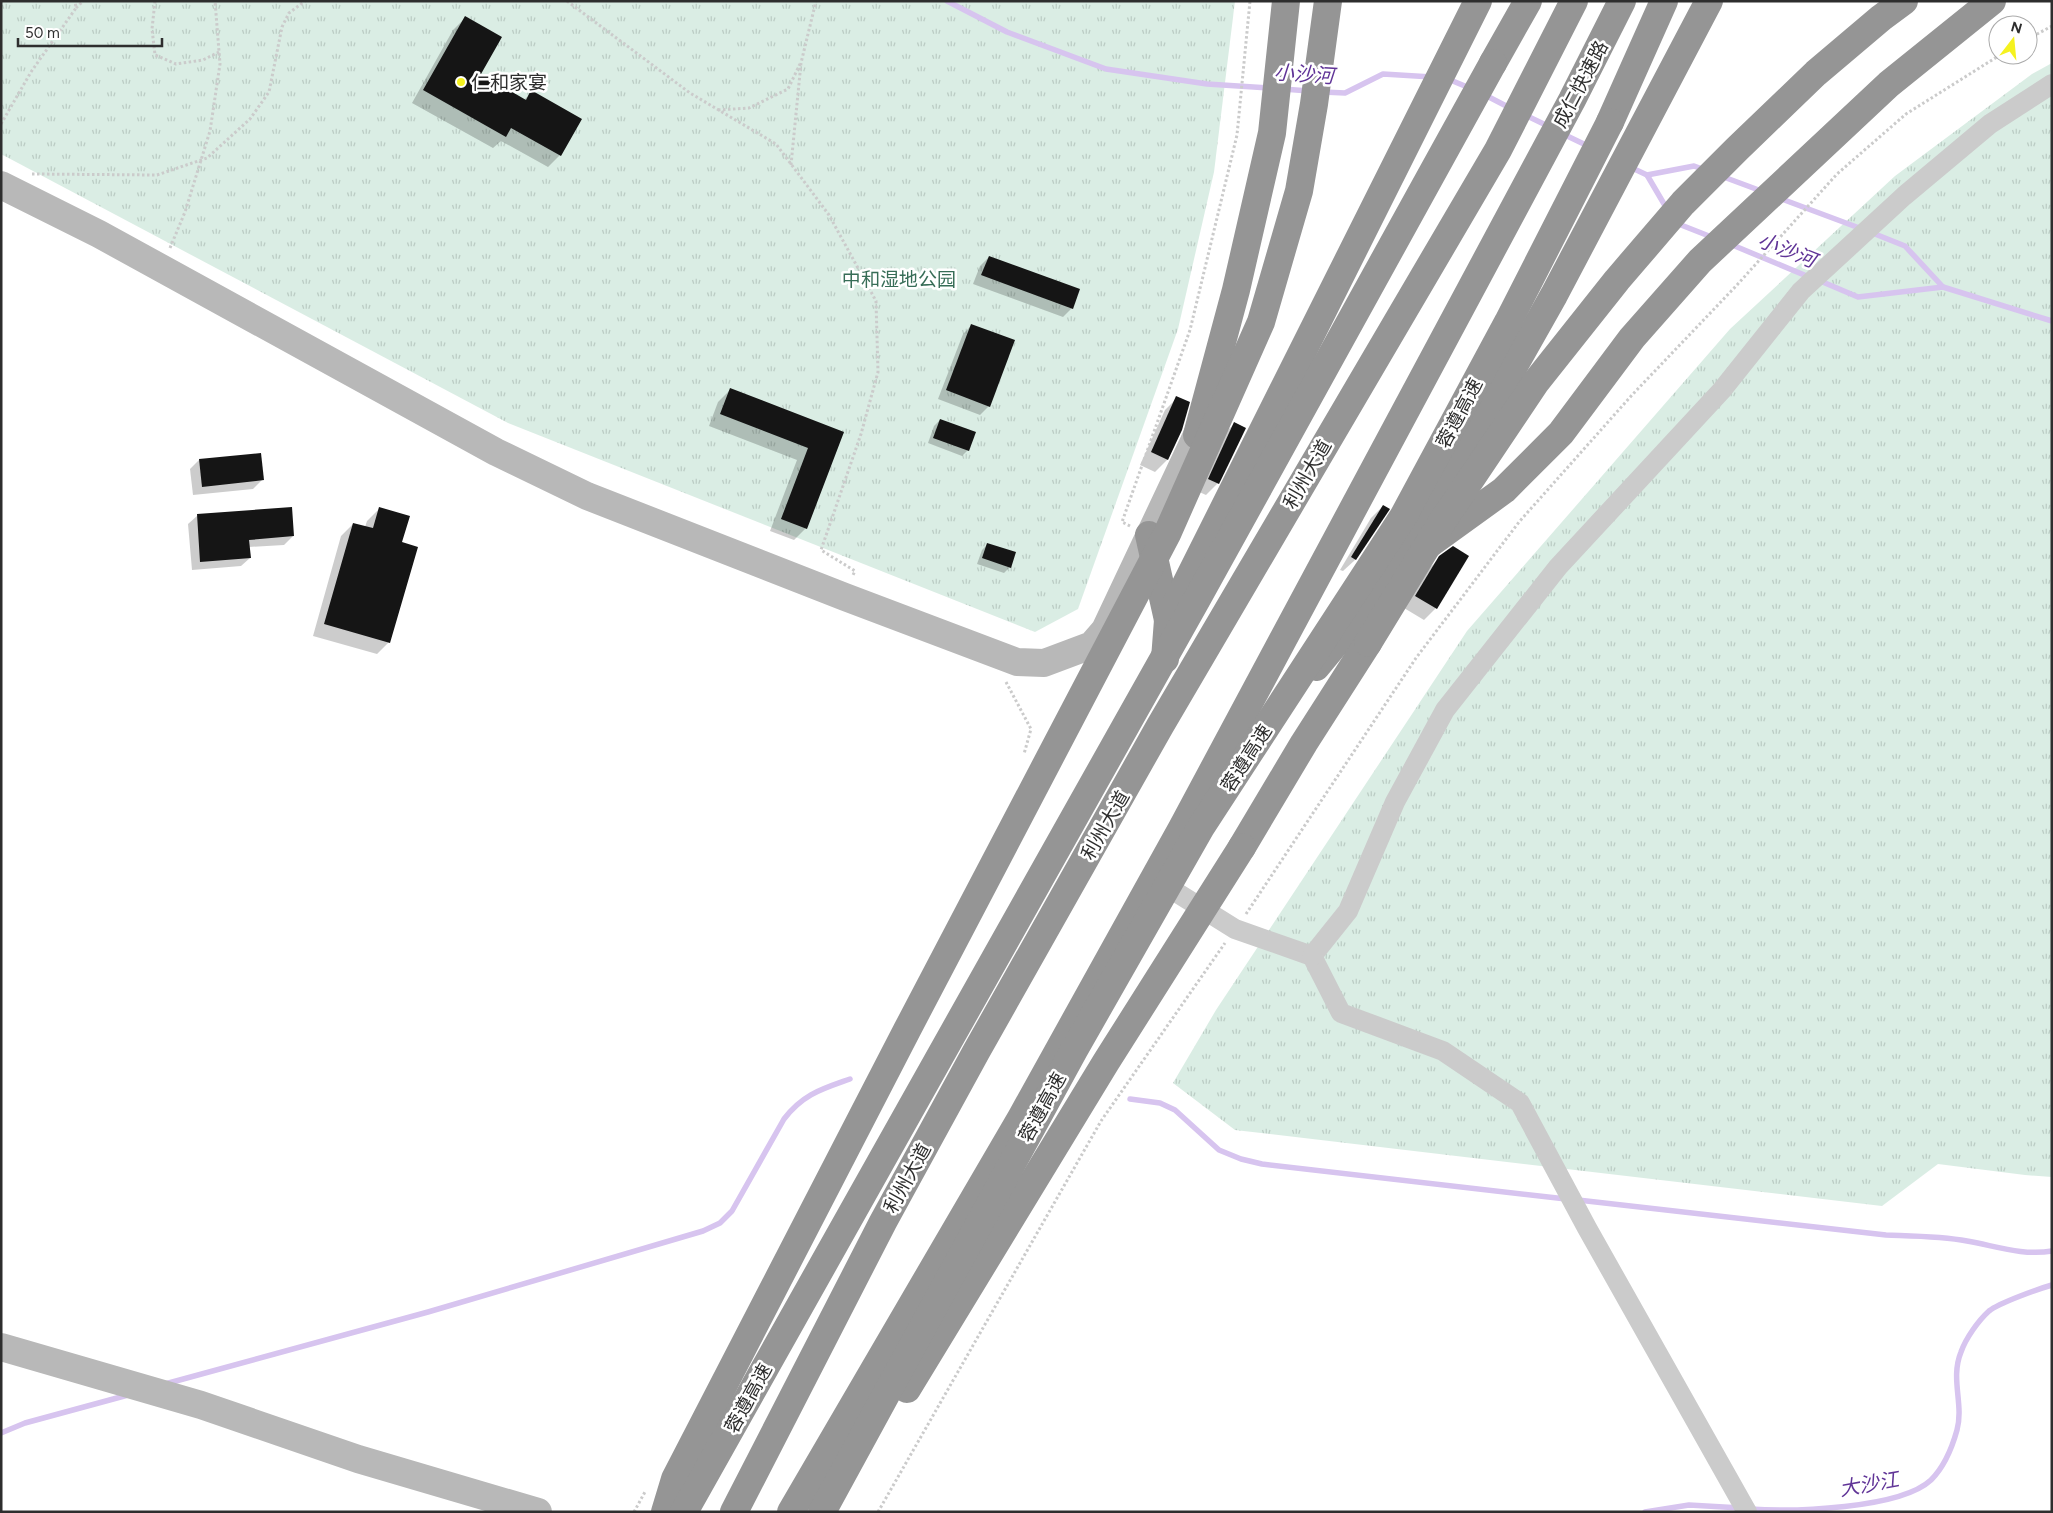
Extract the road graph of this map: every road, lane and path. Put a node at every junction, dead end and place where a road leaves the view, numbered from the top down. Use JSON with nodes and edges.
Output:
{"nodes":[{"id":1,"x":75,"y":1,"type":"edge"},
{"id":2,"x":83,"y":1,"type":"edge"},
{"id":3,"x":155,"y":1,"type":"edge"},
{"id":4,"x":215,"y":1,"type":"edge"},
{"id":5,"x":305,"y":1,"type":"edge"},
{"id":6,"x":567,"y":1,"type":"edge"},
{"id":7,"x":816,"y":1,"type":"edge"},
{"id":8,"x":1250,"y":1,"type":"edge"},
{"id":9,"x":1286,"y":1,"type":"edge"},
{"id":10,"x":1328,"y":1,"type":"edge"},
{"id":11,"x":1478,"y":1,"type":"edge"},
{"id":12,"x":1528,"y":1,"type":"edge"},
{"id":13,"x":1574,"y":1,"type":"edge"},
{"id":14,"x":1622,"y":1,"type":"edge"},
{"id":15,"x":1664,"y":1,"type":"edge"},
{"id":16,"x":1709,"y":1,"type":"edge"},
{"id":17,"x":1904,"y":1,"type":"edge"},
{"id":18,"x":1992,"y":1,"type":"edge"},
{"id":19,"x":76,"y":8,"type":"junction"},
{"id":20,"x":2052,"y":26,"type":"edge"},
{"id":21,"x":2038,"y":34,"type":"edge"},
{"id":22,"x":220,"y":52,"type":"junction"},
{"id":23,"x":801,"y":63,"type":"junction"},
{"id":24,"x":1988,"y":63,"type":"edge"},
{"id":25,"x":2052,"y":84,"type":"edge"},
{"id":26,"x":718,"y":110,"type":"junction"},
{"id":27,"x":1,"y":124,"type":"edge"},
{"id":28,"x":202,"y":160,"type":"junction"},
{"id":29,"x":791,"y":165,"type":"junction"},
{"id":30,"x":29,"y":174,"type":"dead end"},
{"id":31,"x":1,"y":185,"type":"edge"},
{"id":32,"x":161,"y":268,"type":"junction"},
{"id":33,"x":1197,"y":435,"type":"joint"},
{"id":34,"x":1149,"y":534,"type":"junction"},
{"id":35,"x":1404,"y":561,"type":"junction"},
{"id":36,"x":855,"y":572,"type":"dead end"},
{"id":37,"x":1168,"y":620,"type":"junction"},
{"id":38,"x":1005,"y":679,"type":"dead end"},
{"id":39,"x":1160,"y":726,"type":"junction"},
{"id":40,"x":1041,"y":728,"type":"dead end"},
{"id":41,"x":1031,"y":729,"type":"junction"},
{"id":42,"x":1024,"y":755,"type":"dead end"},
{"id":43,"x":1182,"y":828,"type":"junction"},
{"id":44,"x":1154,"y":878,"type":"junction"},
{"id":45,"x":1235,"y":930,"type":"junction"},
{"id":46,"x":1312,"y":956,"type":"junction"},
{"id":47,"x":1,"y":1347,"type":"edge"},
{"id":48,"x":648,"y":1486,"type":"dead end"},
{"id":49,"x":826,"y":1505,"type":"edge"},
{"id":50,"x":538,"y":1512,"type":"edge"},
{"id":51,"x":634,"y":1512,"type":"edge"},
{"id":52,"x":665,"y":1512,"type":"edge"},
{"id":53,"x":684,"y":1512,"type":"edge"},
{"id":54,"x":734,"y":1512,"type":"edge"},
{"id":55,"x":791,"y":1512,"type":"edge"},
{"id":56,"x":878,"y":1512,"type":"edge"},
{"id":57,"x":1746,"y":1512,"type":"edge"}],
"edges":[{"from":1,"to":19,"type":"path"},
{"from":2,"to":19,"type":"path"},
{"from":3,"to":22,"type":"path"},
{"from":4,"to":22,"type":"path"},
{"from":5,"to":28,"type":"path"},
{"from":6,"to":26,"type":"path"},
{"from":7,"to":23,"type":"path"},
{"from":8,"to":34,"type":"path"},
{"from":9,"to":33,"type":"highway"},
{"from":10,"to":52,"type":"highway","bridge":true},
{"from":11,"to":37,"type":"highway"},
{"from":12,"to":53,"type":"highway","name":"蓉遵高速","bridge":true},
{"from":13,"to":39,"type":"highway","name":"利州大道"},
{"from":14,"to":43,"type":"highway","name":"成仁快速路"},
{"from":15,"to":49,"type":"highway","name":"蓉遵高速","bridge":true},
{"from":16,"to":35,"type":"highway"},
{"from":17,"to":49,"type":"highway","bridge":true},
{"from":18,"to":35,"type":"highway"},
{"from":19,"to":27,"type":"path"},
{"from":20,"to":21,"type":"path"},
{"from":22,"to":28,"type":"path"},
{"from":23,"to":26,"type":"path"},
{"from":23,"to":29,"type":"path"},
{"from":24,"to":45,"type":"path"},
{"from":25,"to":46,"type":"street"},
{"from":26,"to":29,"type":"path"},
{"from":28,"to":30,"type":"path"},
{"from":28,"to":32,"type":"path"},
{"from":29,"to":36,"type":"path"},
{"from":31,"to":32,"type":"main road"},
{"from":32,"to":34,"type":"main road"},
{"from":33,"to":34,"type":"main road"},
{"from":34,"to":37,"type":"highway"},
{"from":35,"to":43,"type":"highway"},
{"from":37,"to":39,"type":"highway"},
{"from":38,"to":41,"type":"path"},
{"from":39,"to":54,"type":"highway","name":"利州大道"},
{"from":40,"to":41,"type":"path"},
{"from":41,"to":42,"type":"path"},
{"from":43,"to":44,"type":"highway"},
{"from":44,"to":45,"type":"street"},
{"from":44,"to":55,"type":"highway"},
{"from":45,"to":46,"type":"street"},
{"from":45,"to":56,"type":"path"},
{"from":46,"to":57,"type":"street"},
{"from":47,"to":50,"type":"main road"},
{"from":48,"to":51,"type":"path"}]}
